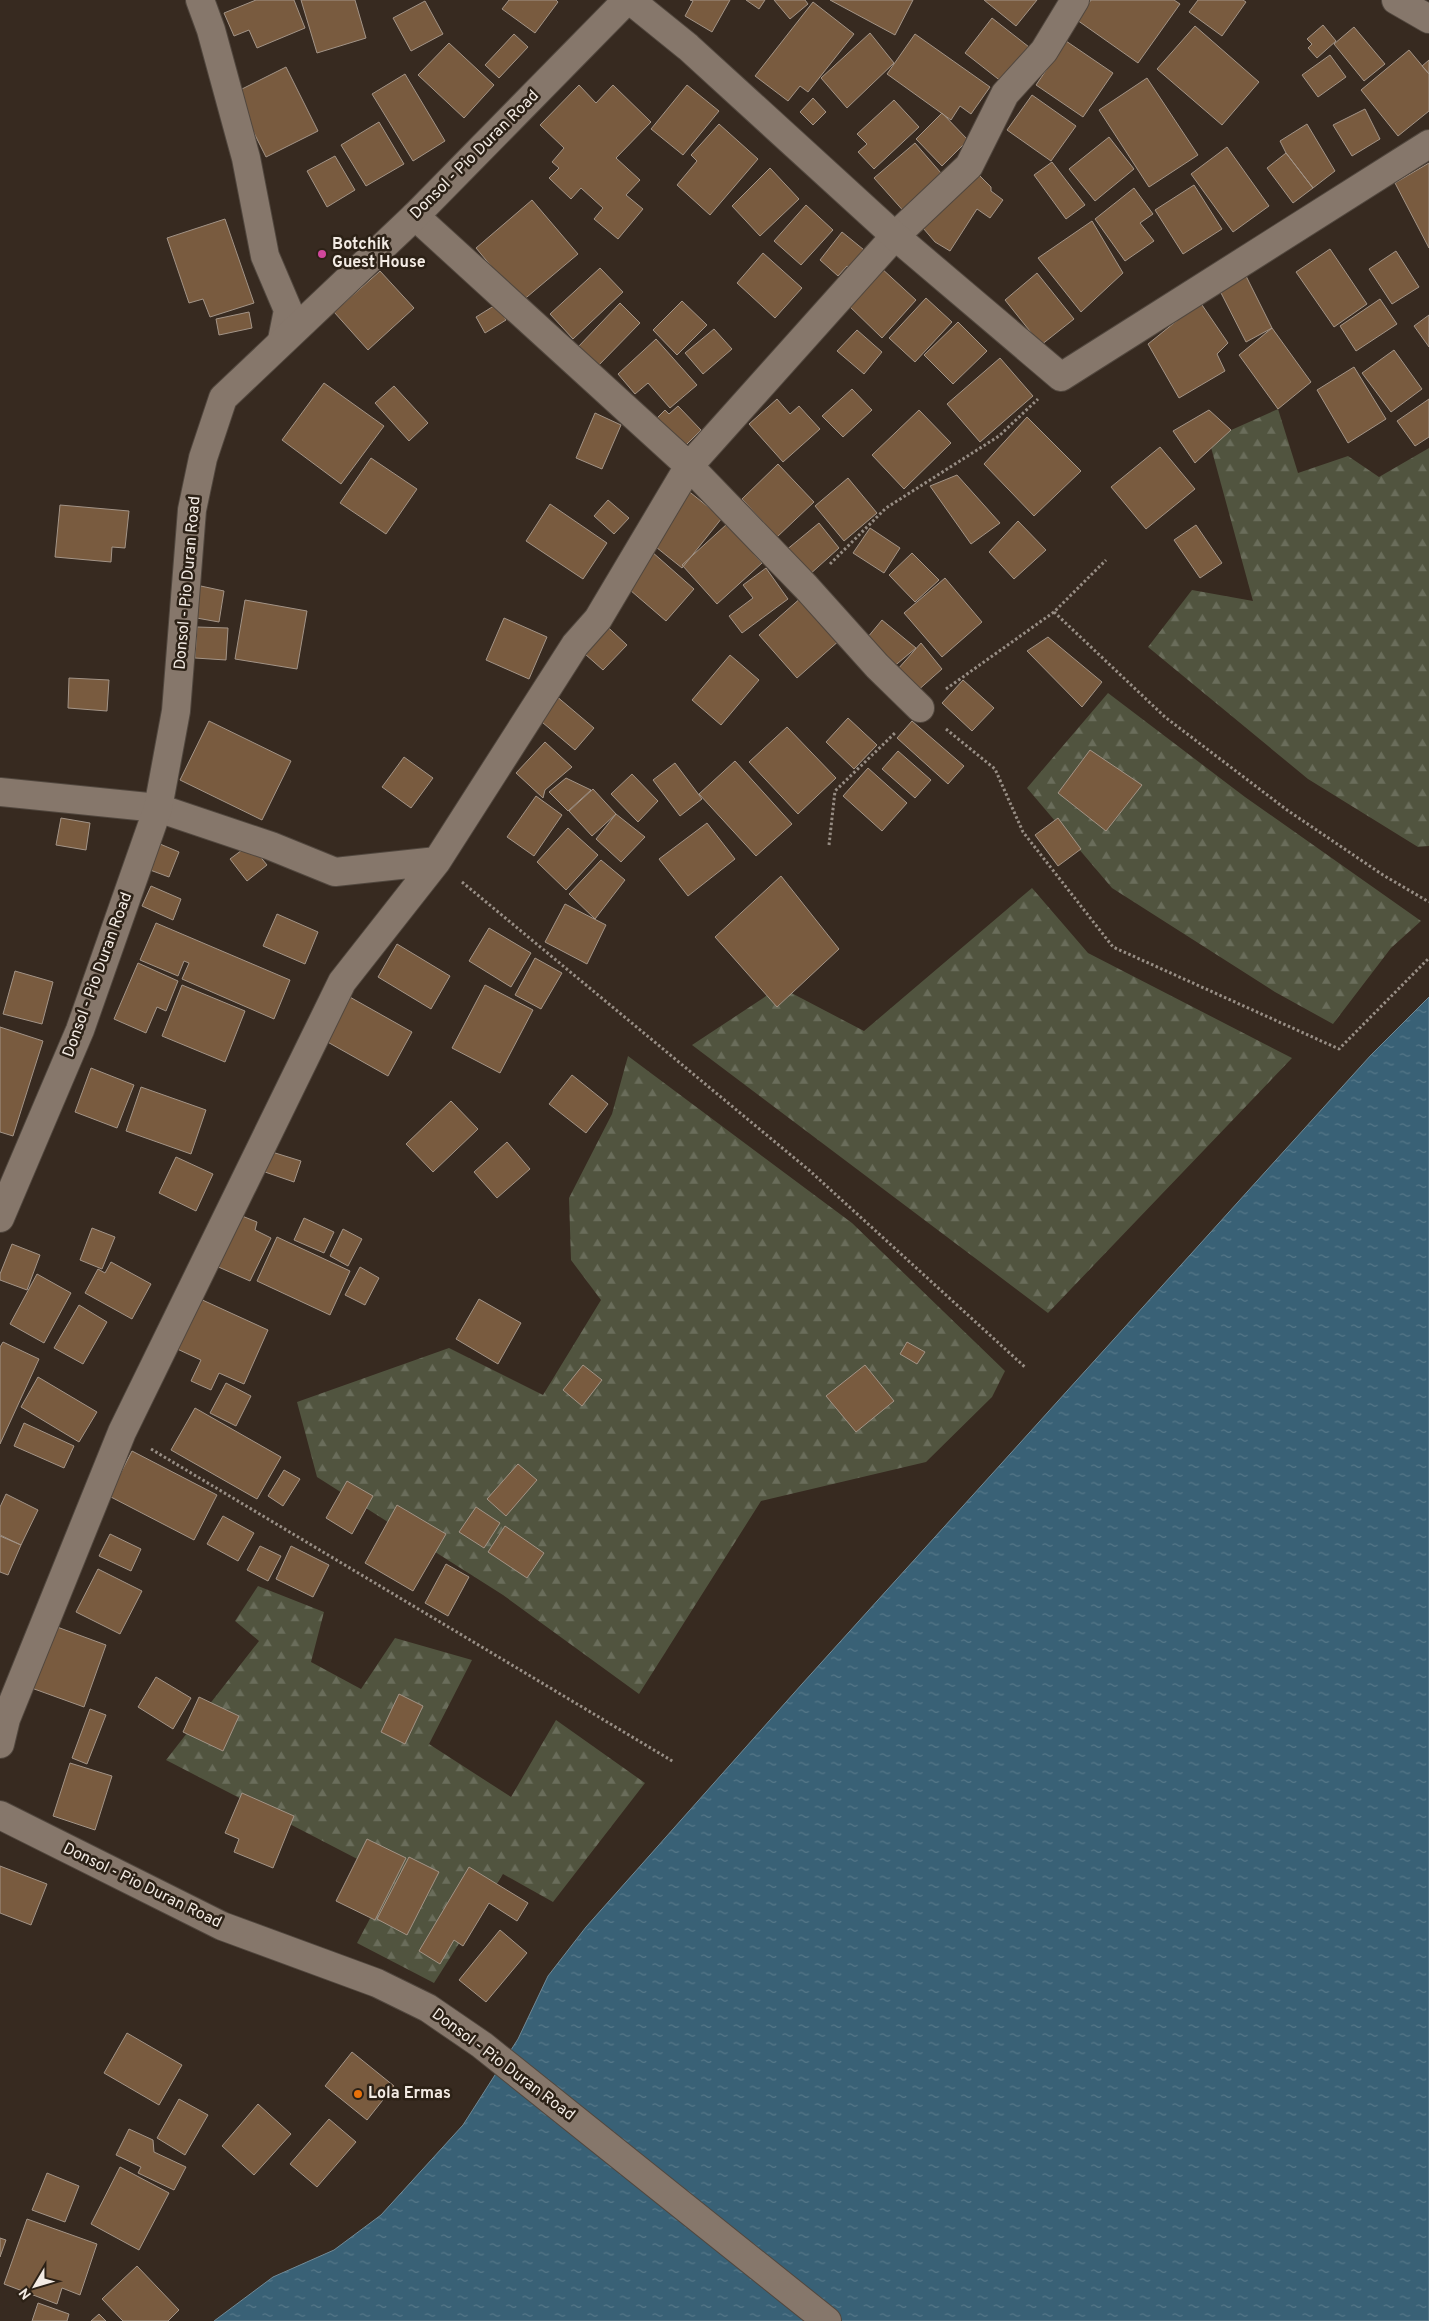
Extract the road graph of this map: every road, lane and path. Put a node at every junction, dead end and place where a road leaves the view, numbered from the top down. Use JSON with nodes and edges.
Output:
{"nodes":[{"id":1,"x":200,"y":0,"type":"edge"},
{"id":2,"x":628,"y":0,"type":"edge"},
{"id":3,"x":1074,"y":0,"type":"edge"},
{"id":4,"x":1396,"y":0,"type":"edge"},
{"id":5,"x":1429,"y":19,"type":"edge"},
{"id":6,"x":1429,"y":144,"type":"edge"},
{"id":7,"x":415,"y":216,"type":"junction"},
{"id":8,"x":895,"y":236,"type":"junction"},
{"id":9,"x":282,"y":340,"type":"junction"},
{"id":10,"x":1061,"y":376,"type":"junction"},
{"id":11,"x":689,"y":466,"type":"junction"},
{"id":12,"x":806,"y":587,"type":"junction"},
{"id":13,"x":1054,"y":612,"type":"dead end"},
{"id":14,"x":920,"y":708,"type":"joint"},
{"id":15,"x":0,"y":792,"type":"edge"},
{"id":16,"x":158,"y":808,"type":"junction"},
{"id":17,"x":437,"y":861,"type":"junction"},
{"id":18,"x":1429,"y":902,"type":"edge"},
{"id":19,"x":1429,"y":958,"type":"edge"},
{"id":20,"x":0,"y":1218,"type":"edge"},
{"id":21,"x":1026,"y":1368,"type":"dead end"},
{"id":22,"x":122,"y":1432,"type":"junction"},
{"id":23,"x":0,"y":1744,"type":"edge"},
{"id":24,"x":674,"y":1762,"type":"dead end"},
{"id":25,"x":0,"y":1815,"type":"edge"},
{"id":26,"x":827,"y":2321,"type":"edge"}],
"edges":[{"from":1,"to":9,"type":"street"},
{"from":2,"to":7,"type":"street","name":"Donsol - Pio Duran Road"},
{"from":2,"to":8,"type":"street"},
{"from":3,"to":8,"type":"street"},
{"from":4,"to":5,"type":"street"},
{"from":6,"to":10,"type":"street"},
{"from":7,"to":9,"type":"street","name":"Donsol - Pio Duran Road"},
{"from":7,"to":11,"type":"street"},
{"from":8,"to":10,"type":"street"},
{"from":8,"to":11,"type":"street"},
{"from":9,"to":16,"type":"street","name":"Donsol - Pio Duran Road"},
{"from":10,"to":12,"type":"path"},
{"from":11,"to":12,"type":"street"},
{"from":11,"to":17,"type":"street"},
{"from":12,"to":14,"type":"street"},
{"from":13,"to":18,"type":"path"},
{"from":14,"to":19,"type":"path"},
{"from":15,"to":16,"type":"street"},
{"from":16,"to":17,"type":"street"},
{"from":16,"to":20,"type":"street","name":"Donsol - Pio Duran Road"},
{"from":17,"to":21,"type":"path"},
{"from":17,"to":22,"type":"street"},
{"from":22,"to":23,"type":"street"},
{"from":22,"to":24,"type":"path"},
{"from":25,"to":26,"type":"street","name":"Donsol - Pio Duran Road"}]}
